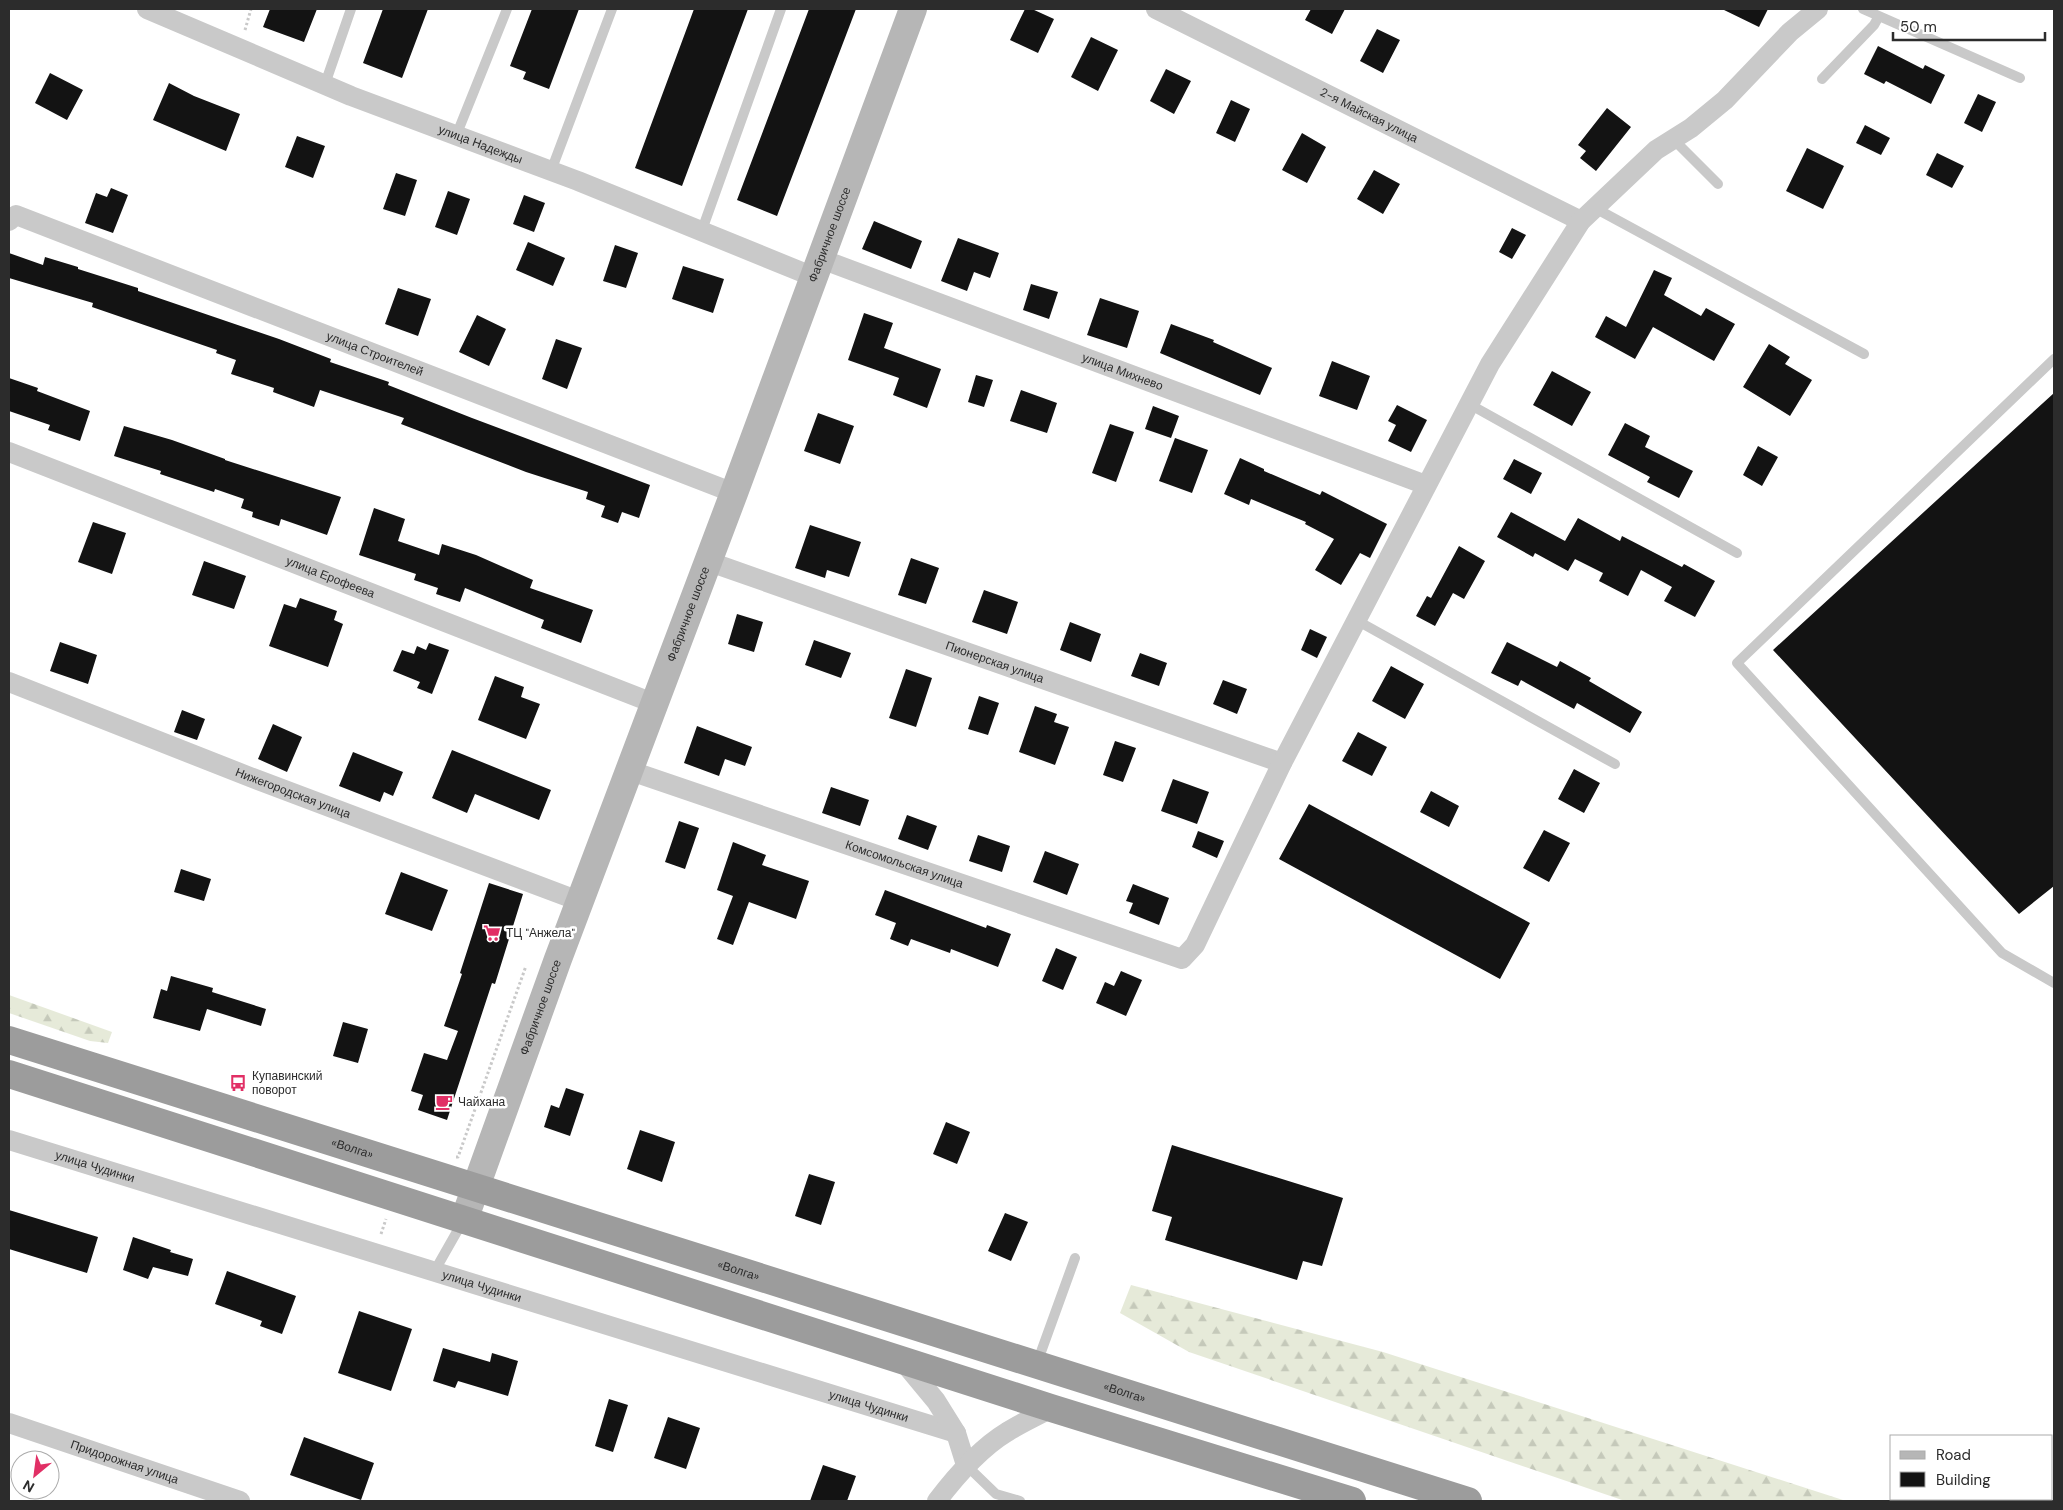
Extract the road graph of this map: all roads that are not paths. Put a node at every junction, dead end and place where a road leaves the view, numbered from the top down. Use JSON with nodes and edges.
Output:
{"nodes":[{"id":1,"x":146,"y":9,"type":"edge"},
{"id":2,"x":352,"y":9,"type":"edge"},
{"id":3,"x":507,"y":9,"type":"edge"},
{"id":4,"x":612,"y":9,"type":"edge"},
{"id":5,"x":781,"y":9,"type":"edge"},
{"id":6,"x":913,"y":9,"type":"edge"},
{"id":7,"x":1156,"y":9,"type":"edge"},
{"id":8,"x":1818,"y":9,"type":"edge"},
{"id":9,"x":1863,"y":9,"type":"edge"},
{"id":10,"x":1879,"y":16,"type":"junction"},
{"id":11,"x":2020,"y":78,"type":"dead end"},
{"id":12,"x":1822,"y":79,"type":"dead end"},
{"id":13,"x":325,"y":84,"type":"junction"},
{"id":14,"x":456,"y":136,"type":"junction"},
{"id":15,"x":1673,"y":140,"type":"junction"},
{"id":16,"x":551,"y":171,"type":"junction"},
{"id":17,"x":1718,"y":184,"type":"dead end"},
{"id":18,"x":1587,"y":214,"type":"junction"},
{"id":19,"x":12,"y":218,"type":"edge"},
{"id":20,"x":702,"y":230,"type":"junction"},
{"id":21,"x":818,"y":268,"type":"junction"},
{"id":22,"x":1864,"y":354,"type":"dead end"},
{"id":23,"x":2054,"y":359,"type":"edge"},
{"id":24,"x":1469,"y":404,"type":"junction"},
{"id":25,"x":9,"y":452,"type":"edge"},
{"id":26,"x":1426,"y":486,"type":"junction"},
{"id":27,"x":734,"y":493,"type":"junction"},
{"id":28,"x":1737,"y":553,"type":"dead end"},
{"id":29,"x":707,"y":561,"type":"junction"},
{"id":30,"x":1356,"y":620,"type":"junction"},
{"id":31,"x":9,"y":682,"type":"edge"},
{"id":32,"x":653,"y":703,"type":"junction"},
{"id":33,"x":1282,"y":763,"type":"junction"},
{"id":34,"x":1615,"y":764,"type":"dead end"},
{"id":35,"x":628,"y":770,"type":"junction"},
{"id":36,"x":579,"y":901,"type":"junction"},
{"id":37,"x":2054,"y":983,"type":"edge"},
{"id":38,"x":9,"y":1040,"type":"edge"},
{"id":39,"x":9,"y":1074,"type":"edge"},
{"id":40,"x":9,"y":1140,"type":"edge"},
{"id":41,"x":475,"y":1187,"type":"junction"},
{"id":42,"x":464,"y":1220,"type":"junction"},
{"id":43,"x":1075,"y":1258,"type":"dead end"},
{"id":44,"x":434,"y":1272,"type":"junction"},
{"id":45,"x":901,"y":1359,"type":"junction"},
{"id":46,"x":1036,"y":1364,"type":"junction"},
{"id":47,"x":1052,"y":1408,"type":"junction"},
{"id":48,"x":9,"y":1423,"type":"edge"},
{"id":49,"x":956,"y":1433,"type":"junction"},
{"id":50,"x":966,"y":1465,"type":"junction"},
{"id":51,"x":240,"y":1501,"type":"edge"},
{"id":52,"x":938,"y":1501,"type":"edge"},
{"id":53,"x":1020,"y":1501,"type":"edge"},
{"id":54,"x":1352,"y":1501,"type":"edge"},
{"id":55,"x":1468,"y":1501,"type":"edge"}],
"edges":[{"from":1,"to":13,"type":"street","name":"улица Надежды"},
{"from":2,"to":13,"type":"lane"},
{"from":3,"to":14,"type":"lane"},
{"from":4,"to":16,"type":"lane"},
{"from":5,"to":20,"type":"lane"},
{"from":6,"to":21,"type":"main road","name":"Фабричное шоссе"},
{"from":7,"to":18,"type":"street","name":"2-я Майская улица"},
{"from":8,"to":15,"type":"street"},
{"from":9,"to":10,"type":"lane"},
{"from":10,"to":11,"type":"lane"},
{"from":10,"to":12,"type":"lane"},
{"from":13,"to":14,"type":"street","name":"улица Надежды"},
{"from":14,"to":16,"type":"street","name":"улица Надежды"},
{"from":15,"to":17,"type":"lane"},
{"from":15,"to":18,"type":"street"},
{"from":16,"to":20,"type":"street","name":"улица Надежды"},
{"from":18,"to":22,"type":"lane"},
{"from":18,"to":24,"type":"street"},
{"from":19,"to":27,"type":"street","name":"улица Строителей"},
{"from":20,"to":21,"type":"street","name":"улица Надежды"},
{"from":21,"to":26,"type":"street","name":"улица Михнево"},
{"from":21,"to":27,"type":"main road","name":"Фабричное шоссе"},
{"from":23,"to":37,"type":"lane"},
{"from":24,"to":26,"type":"street"},
{"from":24,"to":28,"type":"lane"},
{"from":25,"to":32,"type":"street","name":"улица Ерофеева"},
{"from":26,"to":30,"type":"street"},
{"from":27,"to":29,"type":"main road","name":"Фабричное шоссе"},
{"from":29,"to":32,"type":"main road","name":"Фабричное шоссе"},
{"from":29,"to":33,"type":"street","name":"Пионерская улица"},
{"from":30,"to":33,"type":"street"},
{"from":30,"to":34,"type":"lane"},
{"from":31,"to":36,"type":"street","name":"Нижегородская улица"},
{"from":32,"to":35,"type":"main road","name":"Фабричное шоссе"},
{"from":33,"to":35,"type":"street","name":"Комсомольская улица"},
{"from":35,"to":36,"type":"main road","name":"Фабричное шоссе"},
{"from":36,"to":41,"type":"main road","name":"Фабричное шоссе"},
{"from":38,"to":41,"type":"highway","name":"«Волга»"},
{"from":39,"to":42,"type":"highway"},
{"from":40,"to":44,"type":"street","name":"улица Чудинки"},
{"from":41,"to":42,"type":"main road","name":"Фабричное шоссе"},
{"from":41,"to":46,"type":"highway","name":"«Волга»"},
{"from":42,"to":44,"type":"lane"},
{"from":42,"to":45,"type":"highway"},
{"from":43,"to":46,"type":"lane"},
{"from":44,"to":49,"type":"street","name":"улица Чудинки"},
{"from":45,"to":47,"type":"highway"},
{"from":45,"to":49,"type":"street"},
{"from":46,"to":55,"type":"highway","name":"«Волга»"},
{"from":47,"to":50,"type":"street"},
{"from":47,"to":54,"type":"highway"},
{"from":48,"to":51,"type":"street","name":"Придорожная улица"},
{"from":49,"to":50,"type":"street"},
{"from":50,"to":52,"type":"street"},
{"from":50,"to":53,"type":"lane"}]}
